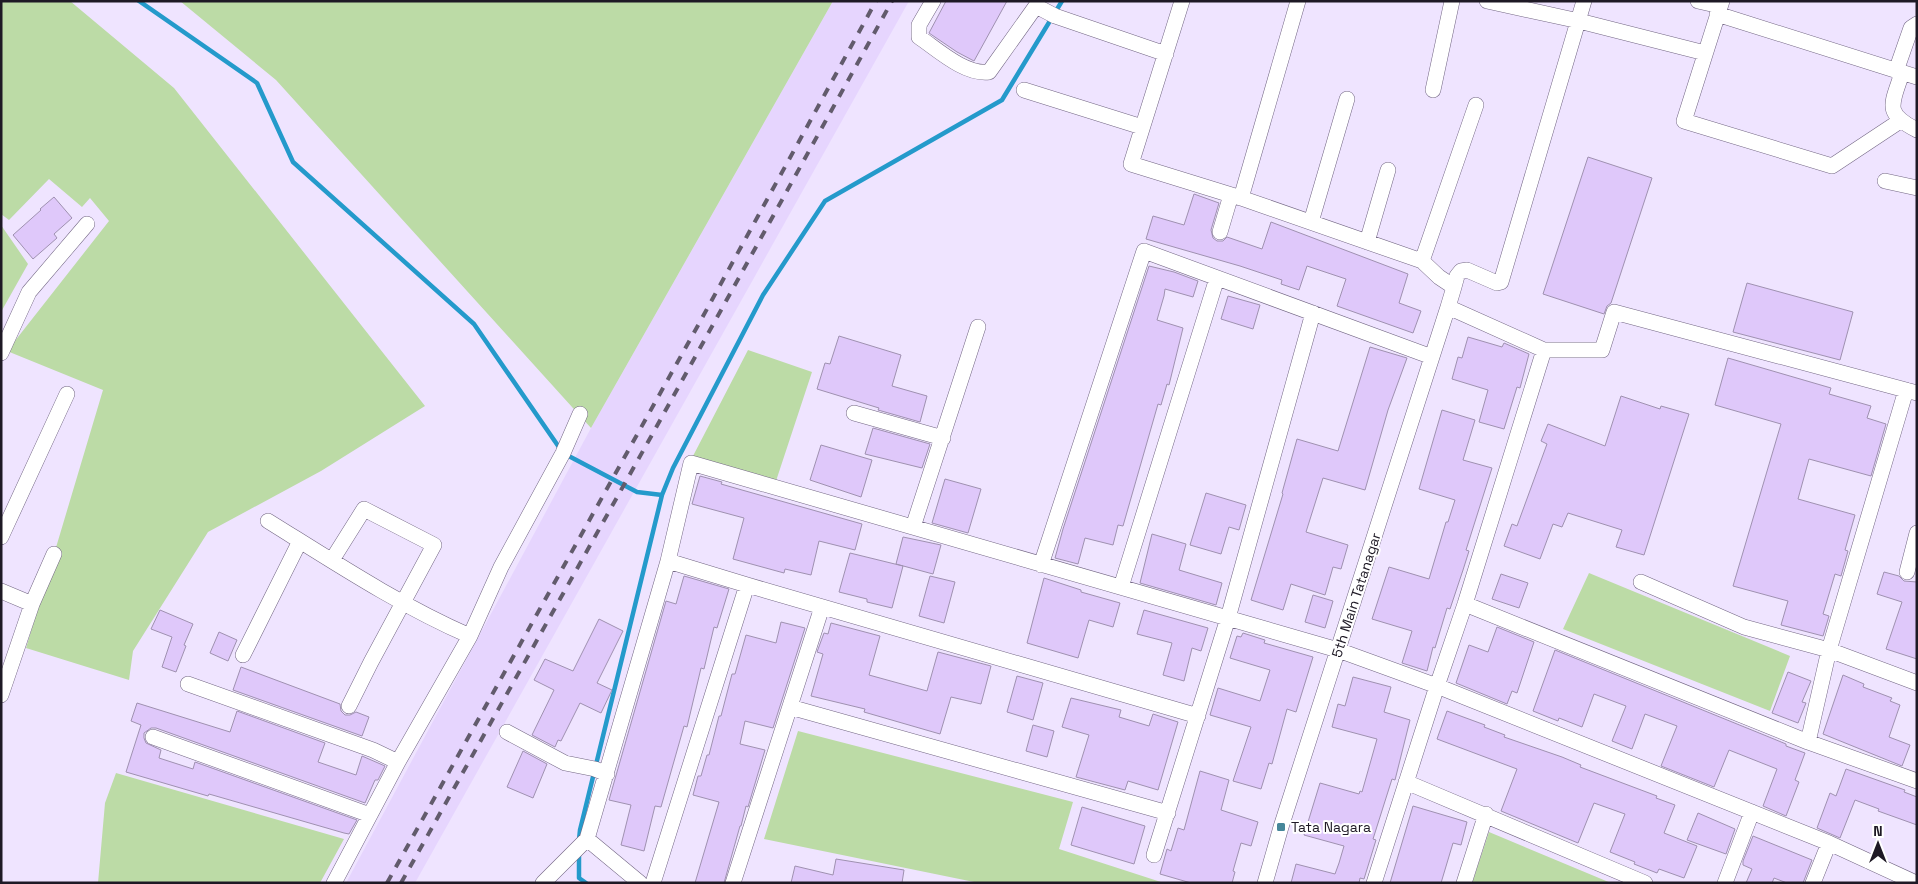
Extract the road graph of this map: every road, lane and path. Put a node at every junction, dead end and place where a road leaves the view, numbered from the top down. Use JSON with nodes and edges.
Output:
{"nodes":[{"id":1,"x":933,"y":1,"type":"edge"},
{"id":2,"x":1182,"y":1,"type":"edge"},
{"id":3,"x":1298,"y":1,"type":"edge"},
{"id":4,"x":1452,"y":1,"type":"edge"},
{"id":5,"x":1486,"y":1,"type":"edge"},
{"id":6,"x":1584,"y":1,"type":"edge"},
{"id":7,"x":1698,"y":1,"type":"edge"},
{"id":8,"x":1037,"y":4,"type":"edge"},
{"id":9,"x":1720,"y":7,"type":"edge"},
{"id":10,"x":1579,"y":21,"type":"junction"},
{"id":11,"x":1917,"y":24,"type":"edge"},
{"id":12,"x":1705,"y":53,"type":"junction"},
{"id":13,"x":1166,"y":54,"type":"junction"},
{"id":14,"x":1899,"y":72,"type":"junction"},
{"id":15,"x":1917,"y":77,"type":"edge"},
{"id":16,"x":1024,"y":90,"type":"dead end"},
{"id":17,"x":1434,"y":90,"type":"dead end"},
{"id":18,"x":1347,"y":99,"type":"dead end"},
{"id":19,"x":1476,"y":105,"type":"dead end"},
{"id":20,"x":1900,"y":121,"type":"junction"},
{"id":21,"x":1142,"y":127,"type":"junction"},
{"id":22,"x":1917,"y":130,"type":"edge"},
{"id":23,"x":1388,"y":170,"type":"dead end"},
{"id":24,"x":1885,"y":182,"type":"dead end"},
{"id":25,"x":1917,"y":188,"type":"edge"},
{"id":26,"x":1236,"y":197,"type":"junction"},
{"id":27,"x":1311,"y":222,"type":"junction"},
{"id":28,"x":87,"y":224,"type":"dead end"},
{"id":29,"x":1220,"y":232,"type":"dead end"},
{"id":30,"x":1367,"y":242,"type":"junction"},
{"id":31,"x":1422,"y":261,"type":"junction"},
{"id":32,"x":1217,"y":278,"type":"junction"},
{"id":33,"x":1454,"y":287,"type":"junction"},
{"id":34,"x":1448,"y":307,"type":"junction"},
{"id":35,"x":1313,"y":313,"type":"junction"},
{"id":36,"x":978,"y":327,"type":"dead end"},
{"id":37,"x":1544,"y":350,"type":"junction"},
{"id":38,"x":1,"y":353,"type":"edge"},
{"id":39,"x":1432,"y":357,"type":"junction"},
{"id":40,"x":1911,"y":391,"type":"edge"},
{"id":41,"x":67,"y":394,"type":"dead end"},
{"id":42,"x":854,"y":413,"type":"dead end"},
{"id":43,"x":580,"y":414,"type":"dead end"},
{"id":44,"x":943,"y":438,"type":"junction"},
{"id":45,"x":268,"y":521,"type":"dead end"},
{"id":46,"x":913,"y":528,"type":"junction"},
{"id":47,"x":1917,"y":534,"type":"edge"},
{"id":48,"x":1,"y":537,"type":"edge"},
{"id":49,"x":300,"y":541,"type":"junction"},
{"id":50,"x":54,"y":554,"type":"dead end"},
{"id":51,"x":332,"y":560,"type":"junction"},
{"id":52,"x":668,"y":561,"type":"junction"},
{"id":53,"x":1041,"y":564,"type":"junction"},
{"id":54,"x":1907,"y":572,"type":"dead end"},
{"id":55,"x":1641,"y":582,"type":"dead end"},
{"id":56,"x":747,"y":586,"type":"junction"},
{"id":57,"x":1121,"y":588,"type":"junction"},
{"id":58,"x":1,"y":591,"type":"edge"},
{"id":59,"x":402,"y":603,"type":"junction"},
{"id":60,"x":32,"y":604,"type":"junction"},
{"id":61,"x":1465,"y":604,"type":"junction"},
{"id":62,"x":822,"y":607,"type":"junction"},
{"id":63,"x":1228,"y":618,"type":"junction"},
{"id":64,"x":470,"y":636,"type":"junction"},
{"id":65,"x":1338,"y":650,"type":"junction"},
{"id":66,"x":1829,"y":650,"type":"junction"},
{"id":67,"x":243,"y":655,"type":"dead end"},
{"id":68,"x":1917,"y":683,"type":"edge"},
{"id":69,"x":188,"y":684,"type":"dead end"},
{"id":70,"x":3,"y":685,"type":"edge"},
{"id":71,"x":1437,"y":686,"type":"junction"},
{"id":72,"x":349,"y":706,"type":"dead end"},
{"id":73,"x":790,"y":707,"type":"junction"},
{"id":74,"x":1198,"y":716,"type":"junction"},
{"id":75,"x":507,"y":732,"type":"dead end"},
{"id":76,"x":153,"y":737,"type":"dead end"},
{"id":77,"x":1808,"y":742,"type":"junction"},
{"id":78,"x":398,"y":762,"type":"junction"},
{"id":79,"x":606,"y":774,"type":"junction"},
{"id":80,"x":1917,"y":780,"type":"edge"},
{"id":81,"x":1406,"y":782,"type":"junction"},
{"id":82,"x":1752,"y":812,"type":"junction"},
{"id":83,"x":1168,"y":813,"type":"junction"},
{"id":84,"x":1486,"y":814,"type":"junction"},
{"id":85,"x":370,"y":815,"type":"junction"},
{"id":86,"x":586,"y":840,"type":"junction"},
{"id":87,"x":1829,"y":843,"type":"junction"},
{"id":88,"x":1154,"y":854,"type":"dead end"},
{"id":89,"x":334,"y":883,"type":"edge"},
{"id":90,"x":544,"y":883,"type":"edge"},
{"id":91,"x":640,"y":883,"type":"edge"},
{"id":92,"x":653,"y":883,"type":"edge"},
{"id":93,"x":733,"y":883,"type":"edge"},
{"id":94,"x":1265,"y":883,"type":"edge"},
{"id":95,"x":1374,"y":883,"type":"edge"},
{"id":96,"x":1464,"y":883,"type":"edge"},
{"id":97,"x":1645,"y":883,"type":"edge"},
{"id":98,"x":1725,"y":883,"type":"edge"},
{"id":99,"x":1813,"y":883,"type":"edge"},
{"id":100,"x":1916,"y":883,"type":"edge"}],
"edges":[{"from":1,"to":8,"type":"street"},
{"from":2,"to":13,"type":"street"},
{"from":3,"to":26,"type":"street"},
{"from":4,"to":17,"type":"street"},
{"from":5,"to":10,"type":"street"},
{"from":6,"to":10,"type":"street"},
{"from":7,"to":9,"type":"street"},
{"from":8,"to":13,"type":"street"},
{"from":9,"to":12,"type":"street"},
{"from":9,"to":14,"type":"street"},
{"from":10,"to":12,"type":"street"},
{"from":10,"to":33,"type":"street"},
{"from":11,"to":14,"type":"street"},
{"from":12,"to":20,"type":"street"},
{"from":13,"to":21,"type":"street"},
{"from":14,"to":15,"type":"street"},
{"from":14,"to":20,"type":"street"},
{"from":16,"to":21,"type":"street"},
{"from":18,"to":27,"type":"street"},
{"from":19,"to":31,"type":"street"},
{"from":20,"to":22,"type":"street"},
{"from":21,"to":26,"type":"street"},
{"from":23,"to":30,"type":"street"},
{"from":24,"to":25,"type":"street"},
{"from":26,"to":27,"type":"street"},
{"from":26,"to":29,"type":"street"},
{"from":27,"to":30,"type":"street"},
{"from":28,"to":38,"type":"street"},
{"from":30,"to":31,"type":"street"},
{"from":31,"to":33,"type":"street"},
{"from":32,"to":35,"type":"street"},
{"from":32,"to":53,"type":"street"},
{"from":32,"to":57,"type":"street"},
{"from":33,"to":34,"type":"street","name":"5th Main Tatanagar"},
{"from":34,"to":37,"type":"street"},
{"from":34,"to":39,"type":"street","name":"5th Main Tatanagar"},
{"from":35,"to":39,"type":"street"},
{"from":35,"to":63,"type":"street"},
{"from":36,"to":44,"type":"street"},
{"from":37,"to":40,"type":"street"},
{"from":37,"to":61,"type":"street"},
{"from":39,"to":65,"type":"street","name":"5th Main Tatanagar"},
{"from":40,"to":66,"type":"street"},
{"from":41,"to":48,"type":"street"},
{"from":42,"to":44,"type":"street"},
{"from":43,"to":64,"type":"street"},
{"from":44,"to":46,"type":"street"},
{"from":45,"to":49,"type":"street"},
{"from":46,"to":52,"type":"street"},
{"from":46,"to":53,"type":"street"},
{"from":47,"to":54,"type":"street"},
{"from":49,"to":51,"type":"street"},
{"from":49,"to":67,"type":"street"},
{"from":50,"to":60,"type":"street"},
{"from":51,"to":59,"type":"street"},
{"from":51,"to":59,"type":"street"},
{"from":52,"to":56,"type":"street"},
{"from":52,"to":79,"type":"street"},
{"from":53,"to":57,"type":"street"},
{"from":55,"to":66,"type":"street"},
{"from":56,"to":62,"type":"street"},
{"from":56,"to":92,"type":"street"},
{"from":57,"to":63,"type":"street"},
{"from":58,"to":60,"type":"street"},
{"from":59,"to":64,"type":"street"},
{"from":59,"to":72,"type":"street"},
{"from":60,"to":70,"type":"street"},
{"from":61,"to":71,"type":"street"},
{"from":61,"to":77,"type":"street"},
{"from":62,"to":73,"type":"street"},
{"from":62,"to":74,"type":"street"},
{"from":63,"to":65,"type":"street"},
{"from":63,"to":74,"type":"street"},
{"from":64,"to":78,"type":"street"},
{"from":65,"to":71,"type":"street"},
{"from":65,"to":94,"type":"street","name":"5th Main Tatanagar"},
{"from":66,"to":68,"type":"street"},
{"from":66,"to":77,"type":"street"},
{"from":69,"to":78,"type":"street"},
{"from":71,"to":81,"type":"street"},
{"from":71,"to":82,"type":"street"},
{"from":73,"to":83,"type":"street"},
{"from":73,"to":93,"type":"street"},
{"from":74,"to":83,"type":"street"},
{"from":75,"to":79,"type":"street"},
{"from":76,"to":85,"type":"street"},
{"from":77,"to":80,"type":"street"},
{"from":78,"to":85,"type":"street"},
{"from":79,"to":86,"type":"street"},
{"from":81,"to":84,"type":"street"},
{"from":81,"to":95,"type":"street"},
{"from":82,"to":87,"type":"street"},
{"from":82,"to":98,"type":"street"},
{"from":83,"to":88,"type":"street"},
{"from":84,"to":96,"type":"street"},
{"from":84,"to":97,"type":"street"},
{"from":85,"to":89,"type":"street"},
{"from":86,"to":90,"type":"street"},
{"from":86,"to":91,"type":"street"},
{"from":87,"to":99,"type":"street"},
{"from":87,"to":100,"type":"street"}]}
